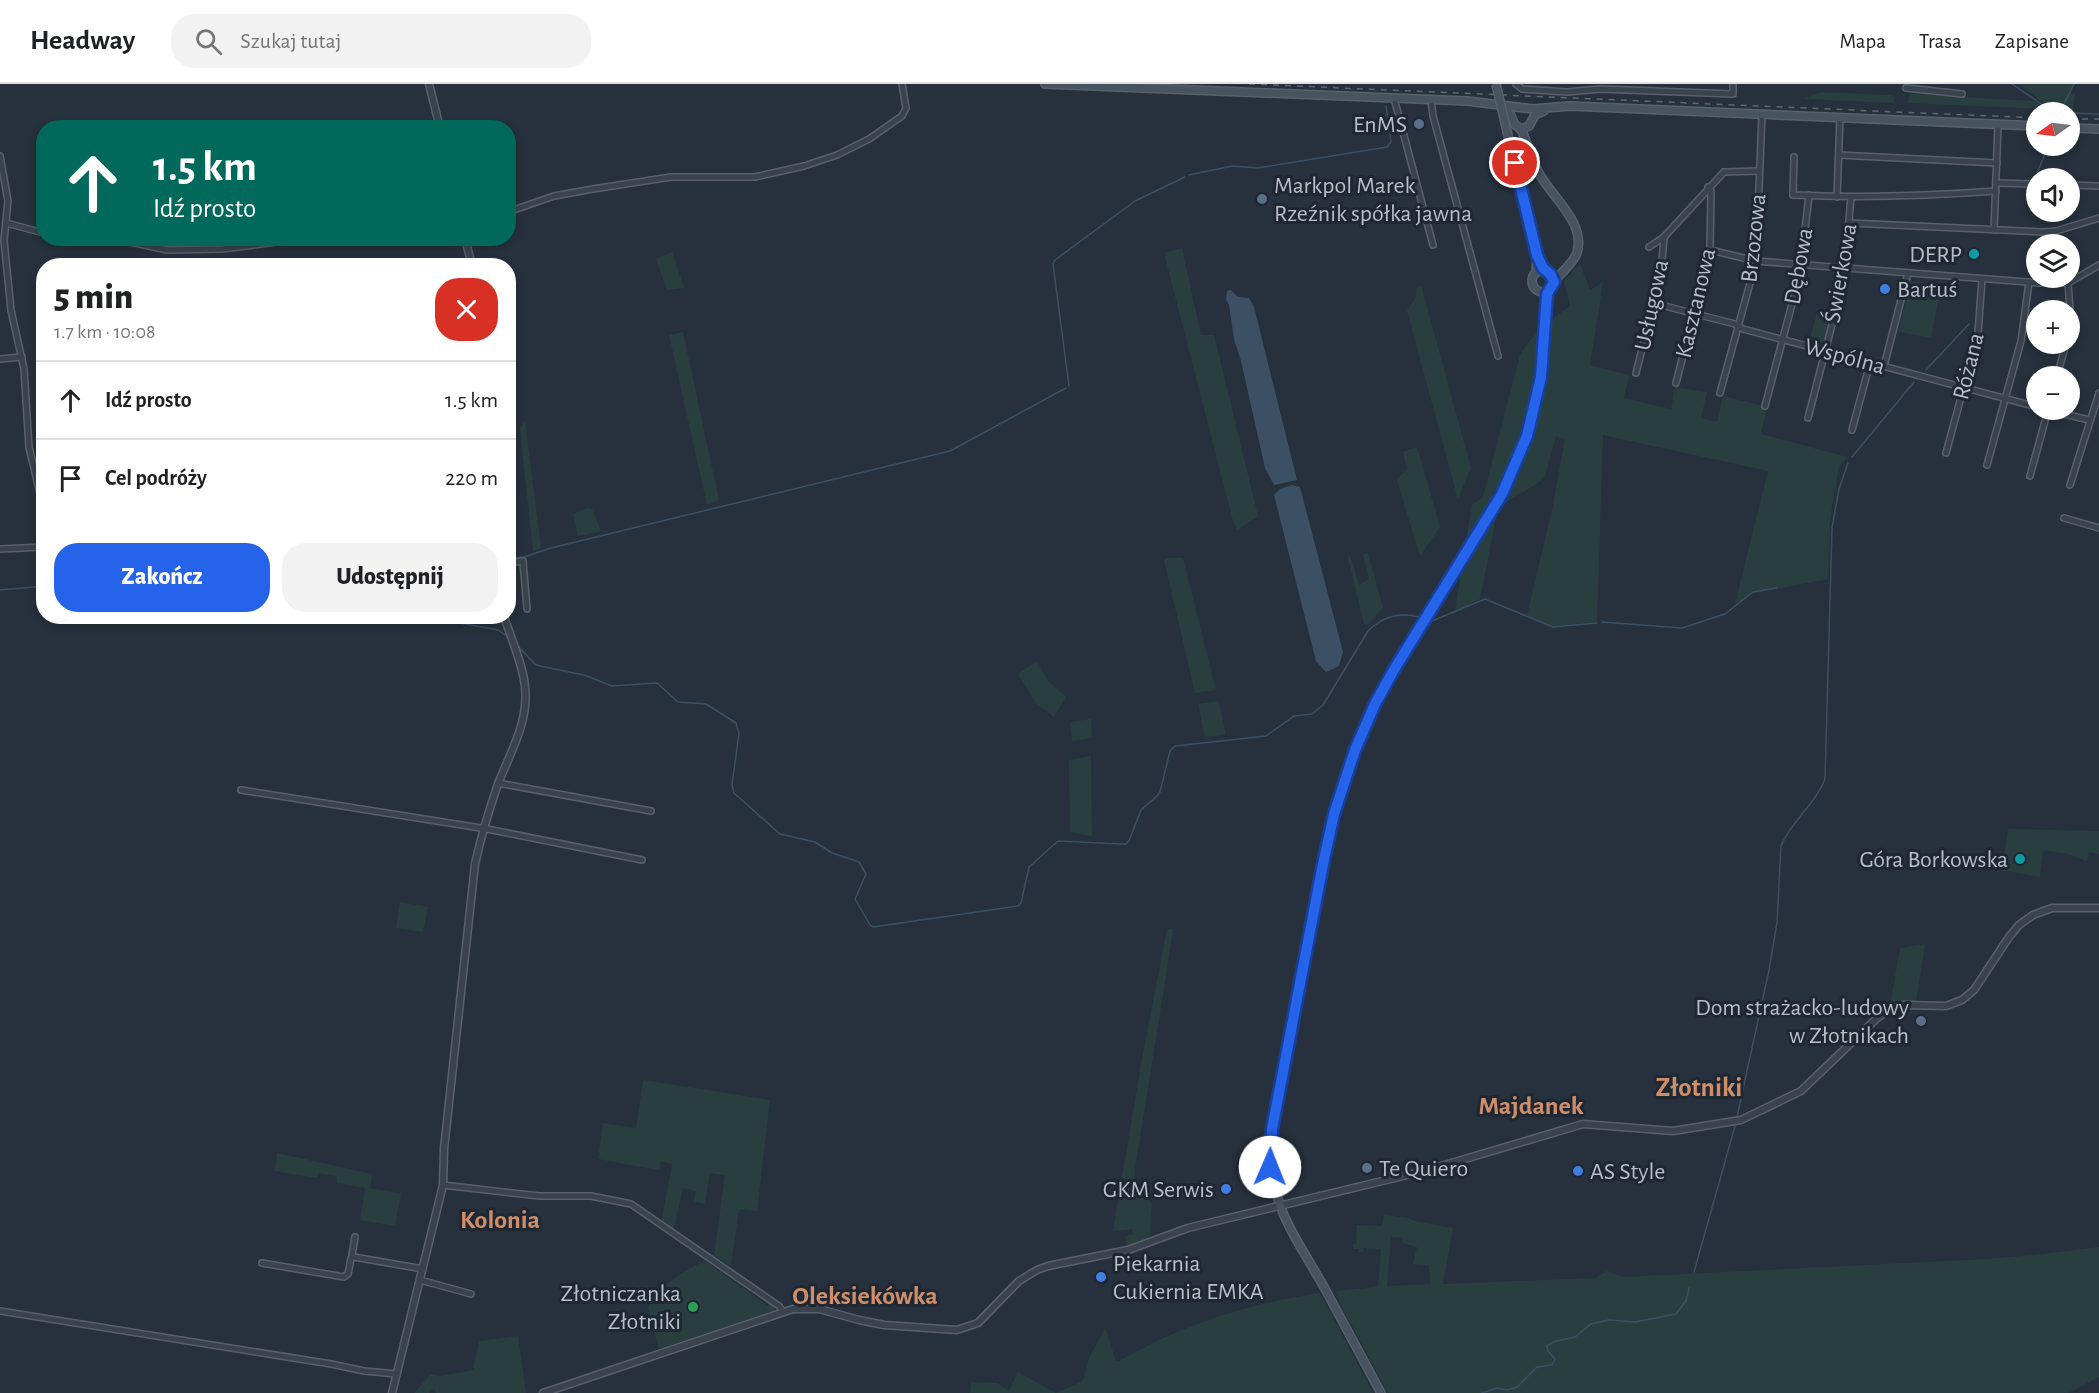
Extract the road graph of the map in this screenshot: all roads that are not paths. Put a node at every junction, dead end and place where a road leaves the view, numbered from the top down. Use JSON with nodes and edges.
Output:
{"nodes":[{"id":1,"x":429,"y":84,"type":"edge"},
{"id":2,"x":902,"y":84,"type":"edge"},
{"id":3,"x":1046,"y":84,"type":"edge"},
{"id":4,"x":1496,"y":84,"type":"edge"},
{"id":5,"x":1733,"y":84,"type":"edge"},
{"id":6,"x":1518,"y":86,"type":"edge"},
{"id":7,"x":1906,"y":87,"type":"edge"},
{"id":8,"x":1962,"y":94,"type":"dead end"},
{"id":9,"x":1394,"y":98,"type":"junction"},
{"id":10,"x":1431,"y":100,"type":"junction"},
{"id":11,"x":1499,"y":106,"type":"junction"},
{"id":12,"x":1517,"y":108,"type":"junction"},
{"id":13,"x":1549,"y":108,"type":"junction"},
{"id":14,"x":1529,"y":109,"type":"junction"},
{"id":15,"x":1761,"y":115,"type":"junction"},
{"id":16,"x":1512,"y":117,"type":"junction"},
{"id":17,"x":1840,"y":117,"type":"junction"},
{"id":18,"x":1534,"y":118,"type":"junction"},
{"id":19,"x":438,"y":120,"type":"edge"},
{"id":20,"x":1998,"y":125,"type":"junction"},
{"id":21,"x":1529,"y":126,"type":"junction"},
{"id":22,"x":2026,"y":126,"type":"edge"},
{"id":23,"x":1519,"y":128,"type":"junction"},
{"id":24,"x":2080,"y":128,"type":"edge"},
{"id":25,"x":2099,"y":129,"type":"edge"},
{"id":26,"x":1529,"y":148,"type":"junction"},
{"id":27,"x":1839,"y":155,"type":"junction"},
{"id":28,"x":0,"y":156,"type":"edge"},
{"id":29,"x":1794,"y":157,"type":"dead end"},
{"id":30,"x":1997,"y":162,"type":"junction"},
{"id":31,"x":1760,"y":171,"type":"junction"},
{"id":32,"x":1996,"y":183,"type":"junction"},
{"id":33,"x":2026,"y":184,"type":"edge"},
{"id":34,"x":2080,"y":186,"type":"edge"},
{"id":35,"x":2099,"y":186,"type":"edge"},
{"id":36,"x":1708,"y":188,"type":"junction"},
{"id":37,"x":1995,"y":191,"type":"junction"},
{"id":38,"x":1809,"y":195,"type":"junction"},
{"id":39,"x":1837,"y":197,"type":"junction"},
{"id":40,"x":1851,"y":197,"type":"junction"},
{"id":41,"x":516,"y":209,"type":"edge"},
{"id":42,"x":2099,"y":218,"type":"edge"},
{"id":43,"x":6,"y":223,"type":"junction"},
{"id":44,"x":1850,"y":223,"type":"junction"},
{"id":45,"x":1994,"y":230,"type":"junction"},
{"id":46,"x":36,"y":232,"type":"edge"},
{"id":47,"x":1664,"y":237,"type":"junction"},
{"id":48,"x":1433,"y":245,"type":"dead end"},
{"id":49,"x":149,"y":246,"type":"edge"},
{"id":50,"x":246,"y":246,"type":"edge"},
{"id":51,"x":1649,"y":247,"type":"dead end"},
{"id":52,"x":1710,"y":250,"type":"junction"},
{"id":53,"x":1537,"y":255,"type":"junction"},
{"id":54,"x":1756,"y":261,"type":"junction"},
{"id":55,"x":1802,"y":265,"type":"junction"},
{"id":56,"x":2099,"y":265,"type":"edge"},
{"id":57,"x":1846,"y":269,"type":"junction"},
{"id":58,"x":1565,"y":270,"type":"junction"},
{"id":59,"x":1548,"y":272,"type":"junction"},
{"id":60,"x":1536,"y":273,"type":"junction"},
{"id":61,"x":1908,"y":273,"type":"junction"},
{"id":62,"x":2080,"y":276,"type":"edge"},
{"id":63,"x":1982,"y":279,"type":"junction"},
{"id":64,"x":1554,"y":282,"type":"junction"},
{"id":65,"x":2026,"y":282,"type":"edge"},
{"id":66,"x":2028,"y":288,"type":"edge"},
{"id":67,"x":1538,"y":291,"type":"junction"},
{"id":68,"x":1549,"y":291,"type":"junction"},
{"id":69,"x":1653,"y":303,"type":"junction"},
{"id":70,"x":1545,"y":308,"type":"junction"},
{"id":71,"x":1694,"y":313,"type":"junction"},
{"id":72,"x":1738,"y":326,"type":"junction"},
{"id":73,"x":1783,"y":340,"type":"junction"},
{"id":74,"x":1825,"y":351,"type":"junction"},
{"id":75,"x":1498,"y":356,"type":"dead end"},
{"id":76,"x":22,"y":357,"type":"junction"},
{"id":77,"x":0,"y":359,"type":"edge"},
{"id":78,"x":1870,"y":363,"type":"junction"},
{"id":79,"x":1884,"y":366,"type":"junction"},
{"id":80,"x":1636,"y":373,"type":"dead end"},
{"id":81,"x":1676,"y":383,"type":"dead end"},
{"id":82,"x":1963,"y":387,"type":"junction"},
{"id":83,"x":1720,"y":393,"type":"dead end"},
{"id":84,"x":2099,"y":393,"type":"edge"},
{"id":85,"x":2006,"y":399,"type":"junction"},
{"id":86,"x":2026,"y":404,"type":"edge"},
{"id":87,"x":1765,"y":406,"type":"dead end"},
{"id":88,"x":1808,"y":418,"type":"dead end"},
{"id":89,"x":2080,"y":418,"type":"edge"},
{"id":90,"x":2045,"y":420,"type":"edge"},
{"id":91,"x":2089,"y":420,"type":"junction"},
{"id":92,"x":1852,"y":430,"type":"dead end"},
{"id":93,"x":1946,"y":453,"type":"dead end"},
{"id":94,"x":1987,"y":465,"type":"dead end"},
{"id":95,"x":2030,"y":476,"type":"dead end"},
{"id":96,"x":36,"y":477,"type":"edge"},
{"id":97,"x":2070,"y":486,"type":"dead end"},
{"id":98,"x":2064,"y":518,"type":"dead end"},
{"id":99,"x":2099,"y":528,"type":"edge"},
{"id":100,"x":36,"y":547,"type":"edge"},
{"id":101,"x":0,"y":549,"type":"edge"},
{"id":102,"x":516,"y":562,"type":"edge"},
{"id":103,"x":527,"y":609,"type":"dead end"},
{"id":104,"x":506,"y":624,"type":"edge"},
{"id":105,"x":498,"y":783,"type":"junction"},
{"id":106,"x":241,"y":790,"type":"dead end"},
{"id":107,"x":651,"y":811,"type":"dead end"},
{"id":108,"x":483,"y":829,"type":"junction"},
{"id":109,"x":642,"y":860,"type":"dead end"},
{"id":110,"x":2099,"y":908,"type":"edge"},
{"id":111,"x":443,"y":1185,"type":"junction"},
{"id":112,"x":1280,"y":1205,"type":"junction"},
{"id":113,"x":355,"y":1237,"type":"dead end"},
{"id":114,"x":354,"y":1257,"type":"junction"},
{"id":115,"x":262,"y":1263,"type":"dead end"},
{"id":116,"x":423,"y":1269,"type":"junction"},
{"id":117,"x":420,"y":1280,"type":"junction"},
{"id":118,"x":471,"y":1294,"type":"dead end"},
{"id":119,"x":0,"y":1311,"type":"edge"},
{"id":120,"x":783,"y":1312,"type":"junction"},
{"id":121,"x":397,"y":1374,"type":"junction"},
{"id":122,"x":392,"y":1393,"type":"edge"},
{"id":123,"x":543,"y":1393,"type":"edge"},
{"id":124,"x":1381,"y":1393,"type":"edge"}],
"edges":[{"from":1,"to":19,"type":"street"},
{"from":2,"to":41,"type":"street"},
{"from":3,"to":9,"type":"main road"},
{"from":4,"to":53,"type":"main road","bridge":true},
{"from":5,"to":6,"type":"street"},
{"from":7,"to":8,"type":"street"},
{"from":9,"to":10,"type":"main road"},
{"from":9,"to":48,"type":"street"},
{"from":10,"to":11,"type":"main road"},
{"from":10,"to":75,"type":"street"},
{"from":11,"to":12,"type":"main road"},
{"from":11,"to":16,"type":"main road"},
{"from":12,"to":14,"type":"main road"},
{"from":12,"to":16,"type":"main road"},
{"from":13,"to":14,"type":"main road"},
{"from":13,"to":15,"type":"main road"},
{"from":13,"to":18,"type":"main road"},
{"from":14,"to":18,"type":"main road"},
{"from":15,"to":17,"type":"main road"},
{"from":15,"to":31,"type":"street","name":"Brzozowa"},
{"from":16,"to":23,"type":"main road"},
{"from":17,"to":20,"type":"main road"},
{"from":17,"to":27,"type":"street"},
{"from":18,"to":21,"type":"main road"},
{"from":20,"to":22,"type":"main road"},
{"from":20,"to":30,"type":"street"},
{"from":21,"to":23,"type":"main road"},
{"from":21,"to":26,"type":"main road"},
{"from":23,"to":26,"type":"main road"},
{"from":24,"to":25,"type":"main road"},
{"from":26,"to":58,"type":"main road"},
{"from":27,"to":30,"type":"street"},
{"from":27,"to":39,"type":"street"},
{"from":28,"to":43,"type":"street"},
{"from":29,"to":38,"type":"street"},
{"from":30,"to":32,"type":"street"},
{"from":31,"to":36,"type":"street"},
{"from":31,"to":54,"type":"street","name":"Brzozowa"},
{"from":32,"to":33,"type":"street"},
{"from":32,"to":37,"type":"street"},
{"from":34,"to":35,"type":"street"},
{"from":36,"to":47,"type":"street"},
{"from":36,"to":52,"type":"street","name":"Kasztanowa"},
{"from":37,"to":40,"type":"street"},
{"from":37,"to":45,"type":"street"},
{"from":38,"to":39,"type":"street"},
{"from":38,"to":55,"type":"street","name":"Dębowa"},
{"from":39,"to":40,"type":"street"},
{"from":40,"to":44,"type":"street","name":"Świerkowa"},
{"from":42,"to":45,"type":"street"},
{"from":43,"to":46,"type":"street"},
{"from":43,"to":76,"type":"street"},
{"from":44,"to":45,"type":"street"},
{"from":44,"to":57,"type":"street","name":"Świerkowa"},
{"from":47,"to":51,"type":"street"},
{"from":47,"to":69,"type":"street","name":"Usługowa"},
{"from":49,"to":50,"type":"street"},
{"from":52,"to":54,"type":"street"},
{"from":52,"to":71,"type":"street","name":"Kasztanowa"},
{"from":53,"to":59,"type":"main road"},
{"from":53,"to":60,"type":"main road"},
{"from":54,"to":55,"type":"street"},
{"from":54,"to":72,"type":"street","name":"Brzozowa"},
{"from":55,"to":57,"type":"street"},
{"from":55,"to":73,"type":"street","name":"Dębowa"},
{"from":56,"to":62,"type":"street"},
{"from":57,"to":61,"type":"street"},
{"from":57,"to":74,"type":"street","name":"Świerkowa"},
{"from":58,"to":59,"type":"main road"},
{"from":58,"to":64,"type":"main road"},
{"from":59,"to":60,"type":"main road"},
{"from":59,"to":64,"type":"main road"},
{"from":60,"to":67,"type":"main road"},
{"from":61,"to":63,"type":"street"},
{"from":61,"to":79,"type":"street"},
{"from":63,"to":65,"type":"street"},
{"from":63,"to":82,"type":"street","name":"Różana"},
{"from":64,"to":68,"type":"main road"},
{"from":66,"to":85,"type":"street"},
{"from":67,"to":68,"type":"main road"},
{"from":67,"to":70,"type":"main road"},
{"from":68,"to":70,"type":"main road"},
{"from":69,"to":71,"type":"street","name":"Wspólna"},
{"from":69,"to":80,"type":"street","name":"Usługowa"},
{"from":70,"to":112,"type":"main road"},
{"from":71,"to":72,"type":"street","name":"Wspólna"},
{"from":71,"to":81,"type":"street","name":"Kasztanowa"},
{"from":72,"to":73,"type":"street","name":"Wspólna"},
{"from":72,"to":83,"type":"street","name":"Brzozowa"},
{"from":73,"to":74,"type":"street","name":"Wspólna"},
{"from":73,"to":87,"type":"street","name":"Dębowa"},
{"from":74,"to":78,"type":"street","name":"Wspólna"},
{"from":74,"to":88,"type":"street","name":"Świerkowa"},
{"from":76,"to":77,"type":"street"},
{"from":76,"to":96,"type":"street"},
{"from":78,"to":79,"type":"street","name":"Wspólna"},
{"from":78,"to":92,"type":"street"},
{"from":79,"to":82,"type":"street","name":"Wspólna"},
{"from":82,"to":85,"type":"street","name":"Wspólna"},
{"from":82,"to":93,"type":"street","name":"Różana"},
{"from":84,"to":91,"type":"street"},
{"from":85,"to":86,"type":"street","name":"Wspólna"},
{"from":85,"to":94,"type":"street"},
{"from":89,"to":91,"type":"street"},
{"from":90,"to":95,"type":"street"},
{"from":91,"to":97,"type":"street"},
{"from":98,"to":99,"type":"street"},
{"from":100,"to":101,"type":"street"},
{"from":102,"to":103,"type":"street"},
{"from":104,"to":105,"type":"street"},
{"from":105,"to":107,"type":"street"},
{"from":105,"to":108,"type":"street"},
{"from":106,"to":108,"type":"street"},
{"from":108,"to":109,"type":"street"},
{"from":108,"to":111,"type":"street"},
{"from":110,"to":112,"type":"street"},
{"from":111,"to":116,"type":"street"},
{"from":111,"to":120,"type":"street"},
{"from":112,"to":120,"type":"street"},
{"from":112,"to":124,"type":"main road"},
{"from":113,"to":114,"type":"street"},
{"from":114,"to":115,"type":"street"},
{"from":114,"to":116,"type":"street"},
{"from":116,"to":117,"type":"street"},
{"from":117,"to":118,"type":"street"},
{"from":117,"to":121,"type":"street"},
{"from":119,"to":121,"type":"street"},
{"from":120,"to":123,"type":"street"},
{"from":121,"to":122,"type":"street"}]}
